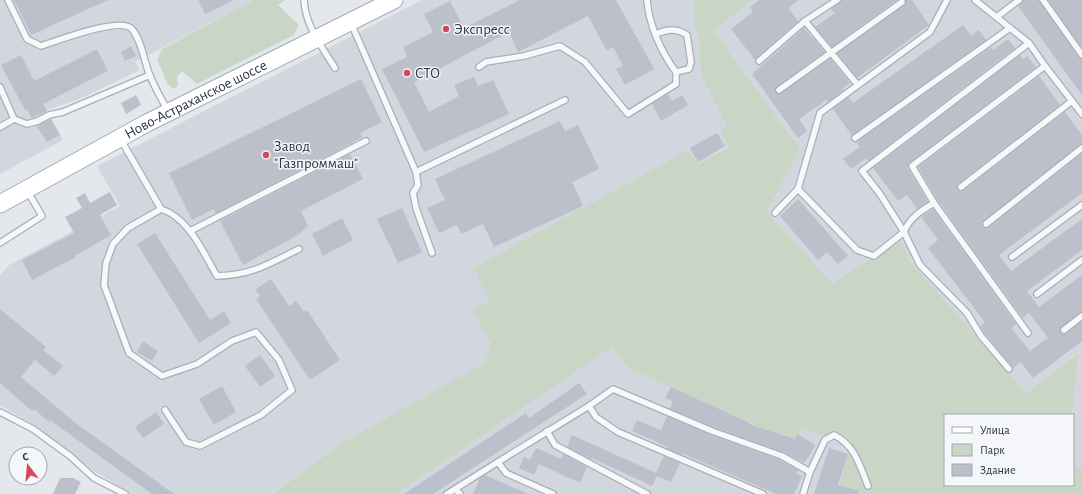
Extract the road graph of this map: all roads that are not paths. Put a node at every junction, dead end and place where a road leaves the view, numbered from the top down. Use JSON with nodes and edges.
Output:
{"nodes":[{"id":1,"x":8,"y":0,"type":"edge"},
{"id":2,"x":304,"y":0,"type":"edge"},
{"id":3,"x":394,"y":0,"type":"edge"},
{"id":4,"x":647,"y":0,"type":"edge"},
{"id":5,"x":837,"y":0,"type":"edge"},
{"id":6,"x":947,"y":0,"type":"edge"},
{"id":7,"x":975,"y":0,"type":"edge"},
{"id":8,"x":1018,"y":0,"type":"edge"},
{"id":9,"x":1043,"y":0,"type":"edge"},
{"id":10,"x":902,"y":2,"type":"dead end"},
{"id":11,"x":998,"y":16,"type":"junction"},
{"id":12,"x":350,"y":21,"type":"junction"},
{"id":13,"x":805,"y":21,"type":"junction"},
{"id":14,"x":1010,"y":28,"type":"junction"},
{"id":15,"x":656,"y":34,"type":"junction"},
{"id":16,"x":316,"y":38,"type":"junction"},
{"id":17,"x":1029,"y":43,"type":"junction"},
{"id":18,"x":831,"y":53,"type":"junction"},
{"id":19,"x":1082,"y":55,"type":"edge"},
{"id":20,"x":759,"y":61,"type":"dead end"},
{"id":21,"x":1045,"y":66,"type":"junction"},
{"id":22,"x":479,"y":67,"type":"dead end"},
{"id":23,"x":336,"y":68,"type":"dead end"},
{"id":24,"x":676,"y":72,"type":"junction"},
{"id":25,"x":150,"y":75,"type":"junction"},
{"id":26,"x":857,"y":84,"type":"junction"},
{"id":27,"x":0,"y":87,"type":"edge"},
{"id":28,"x":779,"y":90,"type":"dead end"},
{"id":29,"x":565,"y":100,"type":"dead end"},
{"id":30,"x":1072,"y":101,"type":"junction"},
{"id":31,"x":168,"y":112,"type":"junction"},
{"id":32,"x":1082,"y":114,"type":"edge"},
{"id":33,"x":14,"y":119,"type":"junction"},
{"id":34,"x":0,"y":127,"type":"edge"},
{"id":35,"x":120,"y":138,"type":"junction"},
{"id":36,"x":855,"y":138,"type":"dead end"},
{"id":37,"x":366,"y":140,"type":"dead end"},
{"id":38,"x":1082,"y":148,"type":"edge"},
{"id":39,"x":416,"y":172,"type":"junction"},
{"id":40,"x":961,"y":187,"type":"dead end"},
{"id":41,"x":26,"y":189,"type":"junction"},
{"id":42,"x":798,"y":189,"type":"junction"},
{"id":43,"x":934,"y":203,"type":"junction"},
{"id":44,"x":0,"y":204,"type":"edge"},
{"id":45,"x":1082,"y":205,"type":"edge"},
{"id":46,"x":161,"y":209,"type":"junction"},
{"id":47,"x":775,"y":213,"type":"dead end"},
{"id":48,"x":986,"y":224,"type":"dead end"},
{"id":49,"x":190,"y":231,"type":"junction"},
{"id":50,"x":904,"y":232,"type":"junction"},
{"id":51,"x":0,"y":243,"type":"edge"},
{"id":52,"x":299,"y":249,"type":"dead end"},
{"id":53,"x":432,"y":253,"type":"dead end"},
{"id":54,"x":1012,"y":257,"type":"dead end"},
{"id":55,"x":1082,"y":260,"type":"edge"},
{"id":56,"x":1037,"y":294,"type":"dead end"},
{"id":57,"x":1082,"y":316,"type":"edge"},
{"id":58,"x":1064,"y":330,"type":"dead end"},
{"id":59,"x":1028,"y":333,"type":"dead end"},
{"id":60,"x":1009,"y":369,"type":"dead end"},
{"id":61,"x":589,"y":406,"type":"junction"},
{"id":62,"x":165,"y":410,"type":"dead end"},
{"id":63,"x":0,"y":412,"type":"edge"},
{"id":64,"x":547,"y":431,"type":"junction"},
{"id":65,"x":498,"y":462,"type":"junction"},
{"id":66,"x":810,"y":472,"type":"junction"},
{"id":67,"x":868,"y":486,"type":"dead end"},
{"id":68,"x":455,"y":489,"type":"junction"},
{"id":69,"x":125,"y":494,"type":"edge"},
{"id":70,"x":447,"y":494,"type":"edge"},
{"id":71,"x":460,"y":494,"type":"edge"},
{"id":72,"x":554,"y":494,"type":"edge"},
{"id":73,"x":647,"y":494,"type":"edge"},
{"id":74,"x":763,"y":494,"type":"edge"},
{"id":75,"x":803,"y":494,"type":"edge"}],
"edges":[{"from":1,"to":25,"type":"lane"},
{"from":2,"to":16,"type":"lane"},
{"from":3,"to":12,"type":"main road","name":"Ново-Астраханское шоссе"},
{"from":4,"to":15,"type":"lane"},
{"from":5,"to":13,"type":"lane"},
{"from":6,"to":26,"type":"lane"},
{"from":7,"to":11,"type":"lane"},
{"from":8,"to":11,"type":"lane"},
{"from":9,"to":19,"type":"lane"},
{"from":10,"to":18,"type":"lane"},
{"from":11,"to":14,"type":"lane"},
{"from":12,"to":16,"type":"main road","name":"Ново-Астраханское шоссе"},
{"from":12,"to":39,"type":"lane"},
{"from":13,"to":18,"type":"lane"},
{"from":13,"to":20,"type":"lane"},
{"from":14,"to":17,"type":"lane"},
{"from":14,"to":36,"type":"lane"},
{"from":15,"to":24,"type":"lane"},
{"from":15,"to":24,"type":"lane"},
{"from":16,"to":23,"type":"lane"},
{"from":16,"to":31,"type":"main road","name":"Ново-Астраханское шоссе"},
{"from":17,"to":21,"type":"lane"},
{"from":17,"to":50,"type":"lane"},
{"from":18,"to":26,"type":"lane"},
{"from":18,"to":28,"type":"lane"},
{"from":21,"to":30,"type":"lane"},
{"from":21,"to":43,"type":"lane"},
{"from":22,"to":24,"type":"lane"},
{"from":25,"to":31,"type":"lane"},
{"from":25,"to":33,"type":"lane"},
{"from":26,"to":42,"type":"lane"},
{"from":27,"to":33,"type":"lane"},
{"from":29,"to":39,"type":"lane"},
{"from":30,"to":32,"type":"lane"},
{"from":30,"to":40,"type":"lane"},
{"from":31,"to":35,"type":"main road","name":"Ново-Астраханское шоссе"},
{"from":33,"to":34,"type":"lane"},
{"from":35,"to":41,"type":"main road","name":"Ново-Астраханское шоссе"},
{"from":35,"to":46,"type":"lane"},
{"from":37,"to":49,"type":"lane"},
{"from":38,"to":48,"type":"lane"},
{"from":39,"to":53,"type":"lane"},
{"from":41,"to":44,"type":"main road","name":"Ново-Астраханское шоссе"},
{"from":41,"to":51,"type":"lane"},
{"from":42,"to":47,"type":"lane"},
{"from":42,"to":50,"type":"lane"},
{"from":43,"to":50,"type":"lane"},
{"from":43,"to":59,"type":"lane"},
{"from":45,"to":54,"type":"lane"},
{"from":46,"to":49,"type":"lane"},
{"from":46,"to":62,"type":"lane"},
{"from":49,"to":52,"type":"lane"},
{"from":50,"to":60,"type":"lane"},
{"from":55,"to":56,"type":"lane"},
{"from":57,"to":58,"type":"lane"},
{"from":61,"to":64,"type":"lane"},
{"from":61,"to":66,"type":"lane"},
{"from":61,"to":74,"type":"lane"},
{"from":63,"to":69,"type":"lane"},
{"from":64,"to":65,"type":"lane"},
{"from":64,"to":73,"type":"lane"},
{"from":65,"to":68,"type":"lane"},
{"from":65,"to":72,"type":"lane"},
{"from":66,"to":67,"type":"lane"},
{"from":66,"to":75,"type":"lane"},
{"from":68,"to":70,"type":"lane"},
{"from":68,"to":71,"type":"lane"}]}
